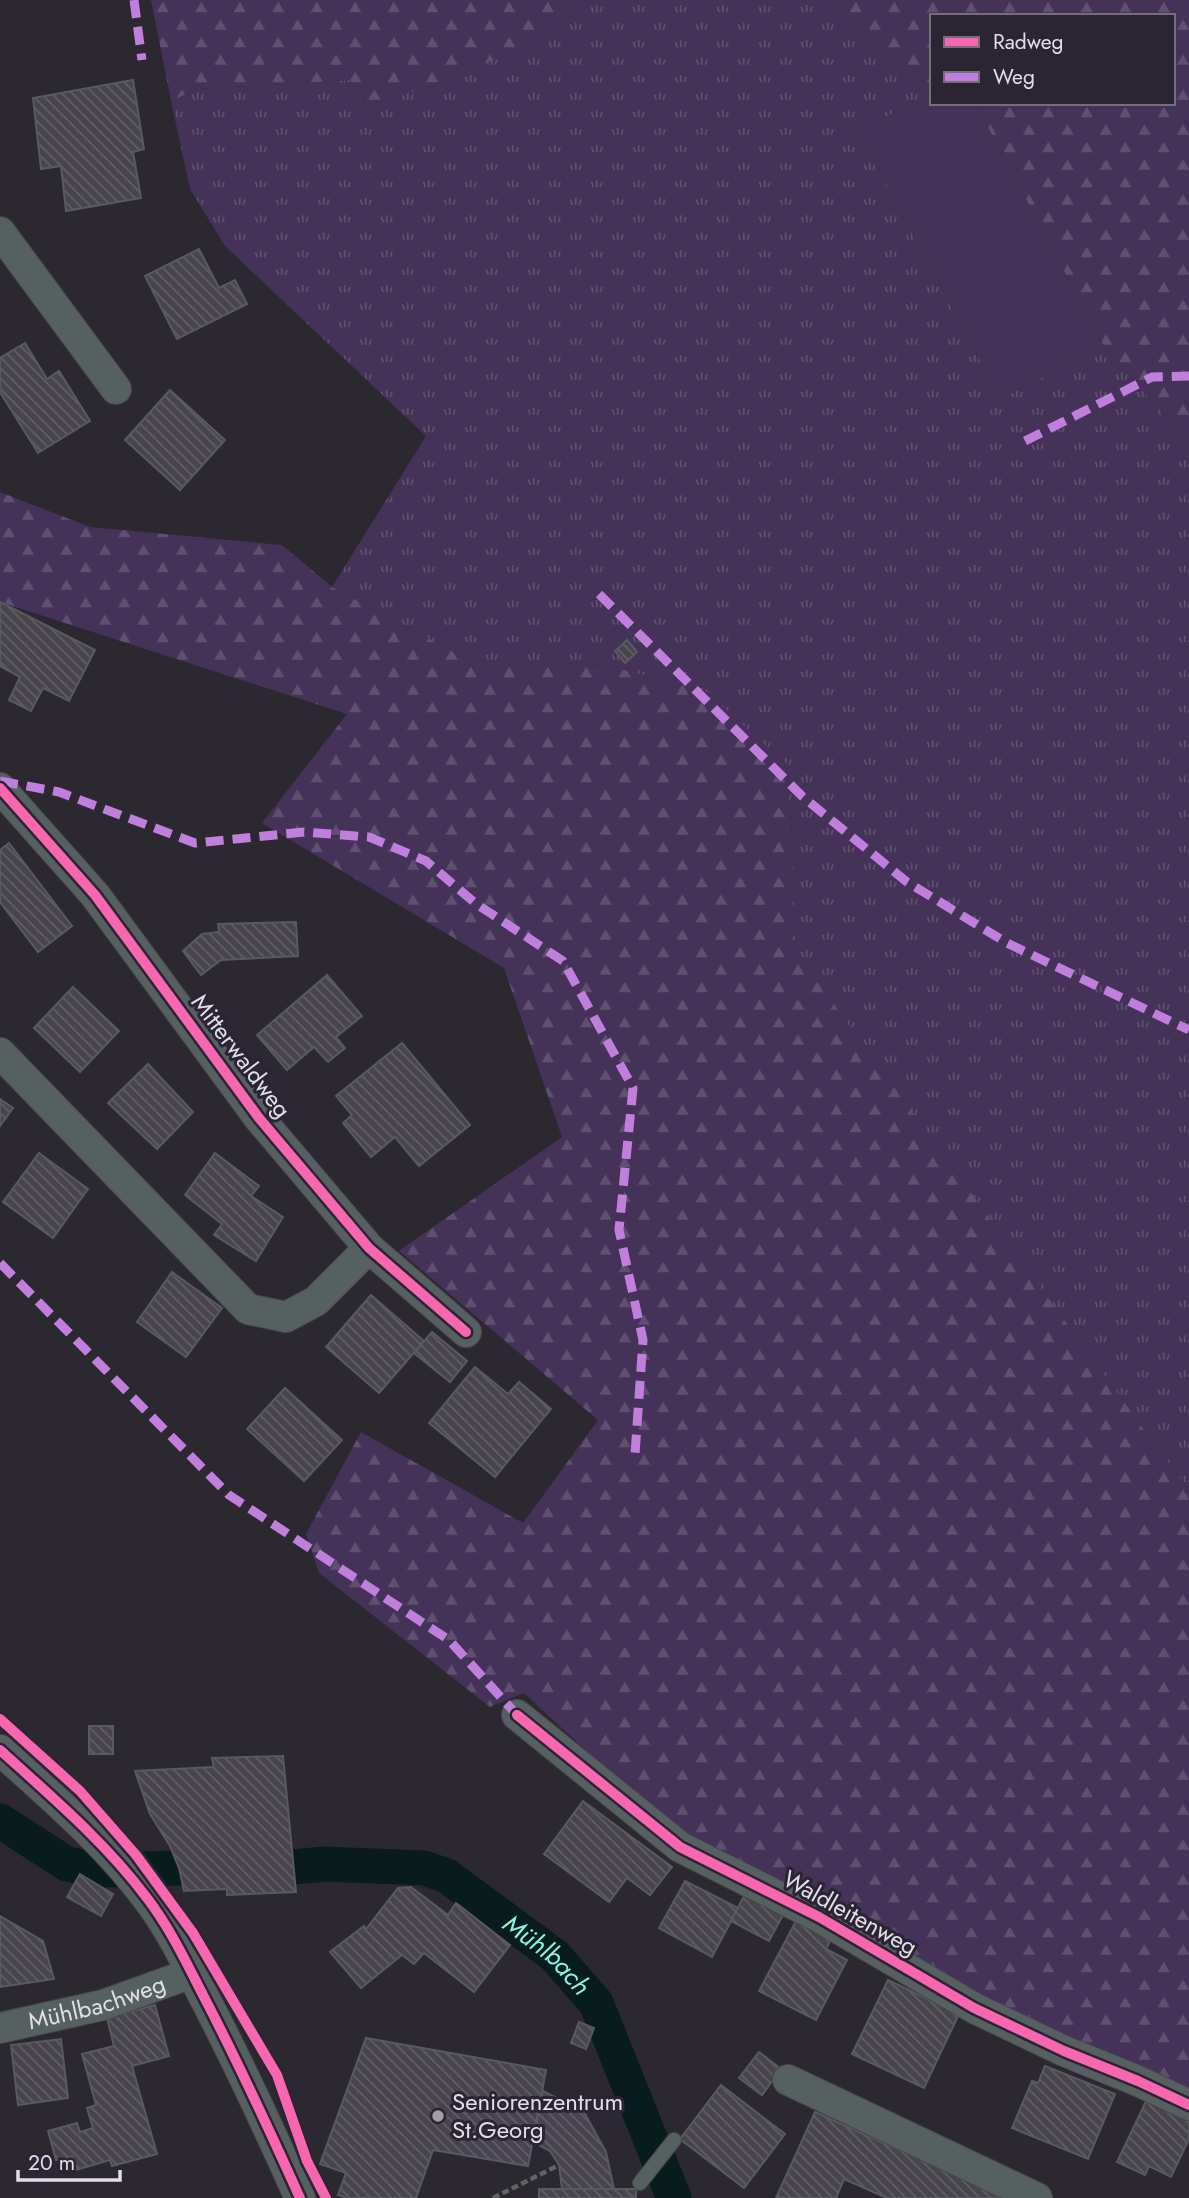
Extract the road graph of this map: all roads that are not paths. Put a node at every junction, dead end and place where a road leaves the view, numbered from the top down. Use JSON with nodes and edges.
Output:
{"nodes":[{"id":1,"x":0,"y":232,"type":"edge"},
{"id":2,"x":116,"y":389,"type":"dead end"},
{"id":3,"x":0,"y":788,"type":"edge"},
{"id":4,"x":0,"y":1053,"type":"edge"},
{"id":5,"x":369,"y":1248,"type":"junction"},
{"id":6,"x":466,"y":1332,"type":"dead end"},
{"id":7,"x":517,"y":1714,"type":"dead end"},
{"id":8,"x":0,"y":1750,"type":"edge"},
{"id":9,"x":192,"y":1973,"type":"junction"},
{"id":10,"x":0,"y":2028,"type":"edge"},
{"id":11,"x":788,"y":2080,"type":"dead end"},
{"id":12,"x":1189,"y":2105,"type":"edge"},
{"id":13,"x":674,"y":2140,"type":"dead end"},
{"id":14,"x":640,"y":2183,"type":"dead end"},
{"id":15,"x":300,"y":2198,"type":"edge"},
{"id":16,"x":1037,"y":2198,"type":"edge"}],
"edges":[{"from":1,"to":2,"type":"street"},
{"from":3,"to":5,"type":"street","name":"Mitterwaldweg"},
{"from":4,"to":5,"type":"street"},
{"from":5,"to":6,"type":"street","name":"Mitterwaldweg"},
{"from":7,"to":12,"type":"street","name":"Waldleitenweg"},
{"from":8,"to":9,"type":"street"},
{"from":9,"to":10,"type":"street","name":"Mühlbachweg"},
{"from":9,"to":15,"type":"street"},
{"from":11,"to":16,"type":"street"},
{"from":13,"to":14,"type":"lane"}]}
